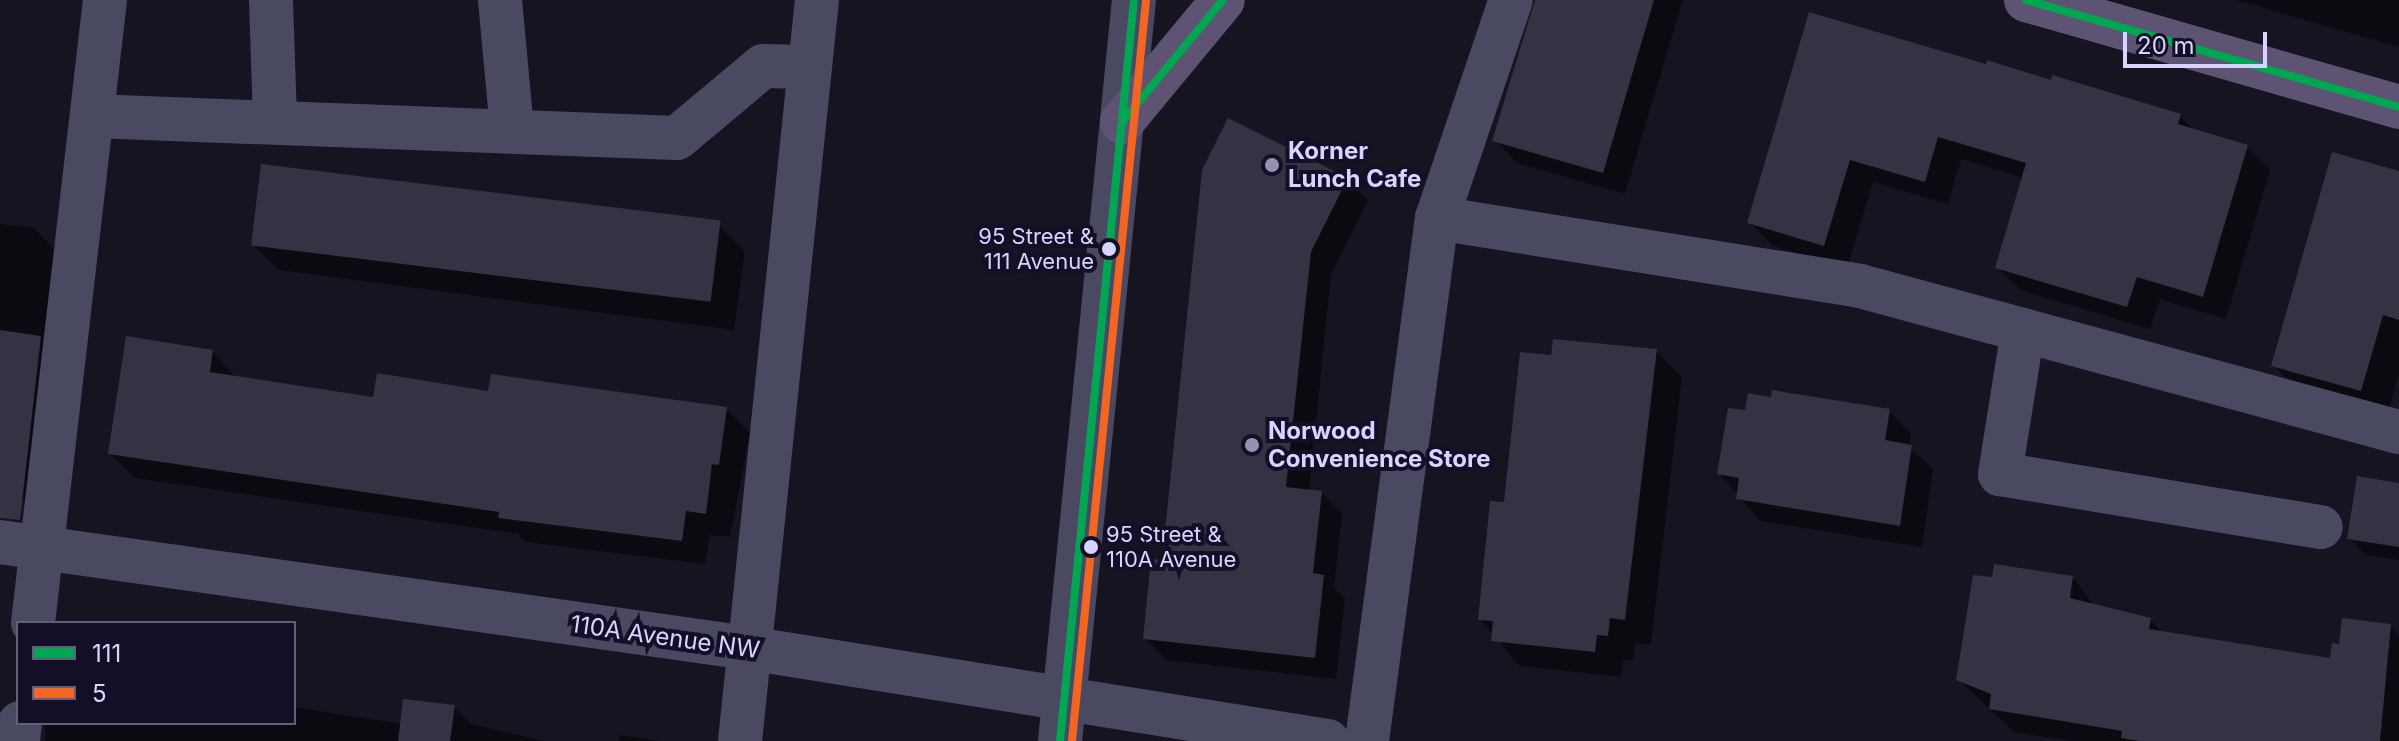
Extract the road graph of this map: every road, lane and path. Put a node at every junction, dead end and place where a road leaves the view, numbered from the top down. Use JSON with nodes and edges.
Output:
{"nodes":[{"id":1,"x":105,"y":0,"type":"edge"},
{"id":2,"x":271,"y":0,"type":"edge"},
{"id":3,"x":500,"y":0,"type":"edge"},
{"id":4,"x":817,"y":0,"type":"edge"},
{"id":5,"x":1134,"y":0,"type":"edge"},
{"id":6,"x":1223,"y":0,"type":"edge"},
{"id":7,"x":1511,"y":0,"type":"edge"},
{"id":8,"x":2026,"y":0,"type":"edge"},
{"id":9,"x":810,"y":67,"type":"junction"},
{"id":10,"x":2399,"y":107,"type":"edge"},
{"id":11,"x":92,"y":116,"type":"junction"},
{"id":12,"x":275,"y":122,"type":"junction"},
{"id":13,"x":1122,"y":122,"type":"junction"},
{"id":14,"x":512,"y":130,"type":"junction"},
{"id":15,"x":1437,"y":218,"type":"junction"},
{"id":16,"x":2023,"y":330,"type":"junction"},
{"id":17,"x":2399,"y":432,"type":"edge"},
{"id":18,"x":2321,"y":527,"type":"dead end"},
{"id":19,"x":0,"y":542,"type":"edge"},
{"id":20,"x":42,"y":547,"type":"junction"},
{"id":21,"x":33,"y":621,"type":"edge"},
{"id":22,"x":748,"y":648,"type":"junction"},
{"id":23,"x":1062,"y":721,"type":"edge"},
{"id":24,"x":740,"y":741,"type":"edge"},
{"id":25,"x":1328,"y":741,"type":"edge"},
{"id":26,"x":1367,"y":741,"type":"edge"}],
"edges":[{"from":1,"to":11,"type":"street"},
{"from":2,"to":12,"type":"street"},
{"from":3,"to":14,"type":"street"},
{"from":4,"to":9,"type":"street"},
{"from":5,"to":13,"type":"street"},
{"from":6,"to":13,"type":"main road"},
{"from":7,"to":15,"type":"street"},
{"from":8,"to":10,"type":"main road"},
{"from":9,"to":14,"type":"street"},
{"from":9,"to":22,"type":"street"},
{"from":11,"to":12,"type":"street"},
{"from":11,"to":20,"type":"street"},
{"from":12,"to":14,"type":"street"},
{"from":13,"to":23,"type":"street"},
{"from":15,"to":16,"type":"street"},
{"from":15,"to":26,"type":"street"},
{"from":16,"to":17,"type":"street"},
{"from":16,"to":18,"type":"street"},
{"from":19,"to":20,"type":"street","name":"110A Avenue NW"},
{"from":20,"to":21,"type":"street"},
{"from":20,"to":22,"type":"street","name":"110A Avenue NW"},
{"from":22,"to":23,"type":"street","name":"110A Avenue NW"},
{"from":22,"to":24,"type":"street"},
{"from":23,"to":25,"type":"street","name":"110A Avenue NW"}]}
